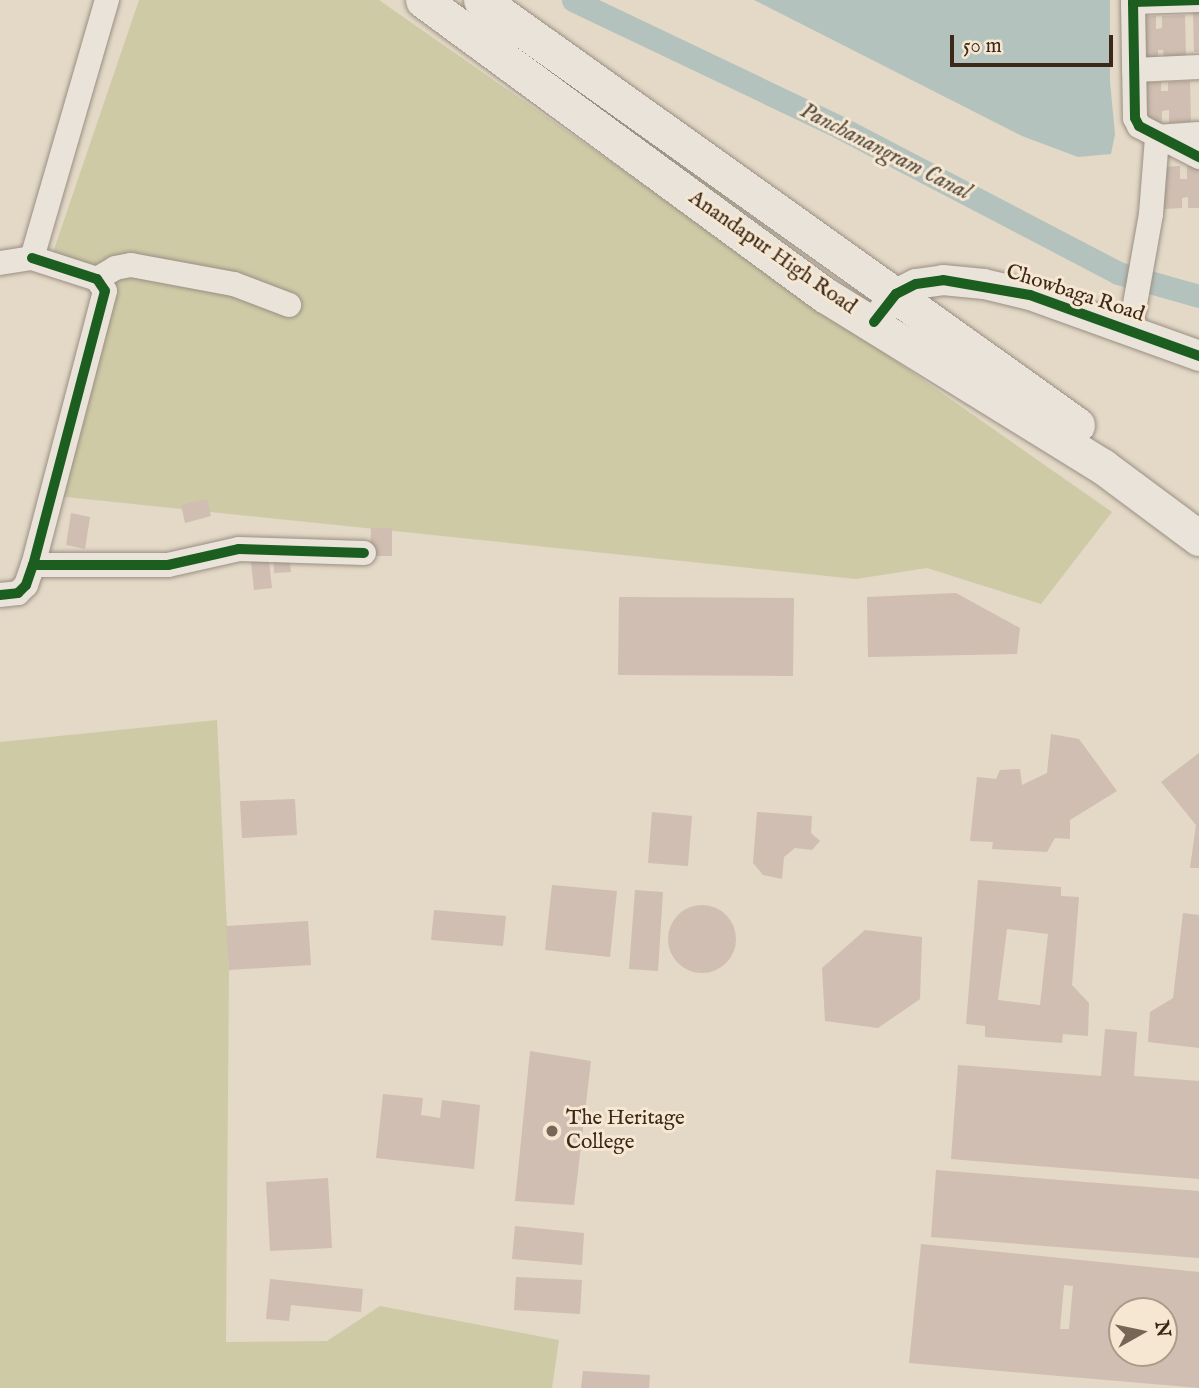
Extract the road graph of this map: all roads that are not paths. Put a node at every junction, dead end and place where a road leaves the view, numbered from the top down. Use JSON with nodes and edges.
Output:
{"nodes":[{"id":1,"x":107,"y":0,"type":"edge"},
{"id":2,"x":423,"y":0,"type":"edge"},
{"id":3,"x":481,"y":0,"type":"edge"},
{"id":4,"x":1199,"y":0,"type":"edge"},
{"id":5,"x":1199,"y":67,"type":"edge"},
{"id":6,"x":1134,"y":70,"type":"junction"},
{"id":7,"x":1199,"y":134,"type":"edge"},
{"id":8,"x":1157,"y":137,"type":"junction"},
{"id":9,"x":1199,"y":157,"type":"edge"},
{"id":10,"x":32,"y":258,"type":"junction"},
{"id":11,"x":0,"y":263,"type":"edge"},
{"id":12,"x":97,"y":279,"type":"junction"},
{"id":13,"x":897,"y":294,"type":"junction"},
{"id":14,"x":289,"y":305,"type":"dead end"},
{"id":15,"x":874,"y":322,"type":"junction"},
{"id":16,"x":1130,"y":332,"type":"junction"},
{"id":17,"x":1199,"y":356,"type":"edge"},
{"id":18,"x":1199,"y":513,"type":"edge"},
{"id":19,"x":1199,"y":538,"type":"edge"},
{"id":20,"x":364,"y":553,"type":"dead end"},
{"id":21,"x":33,"y":565,"type":"junction"},
{"id":22,"x":0,"y":595,"type":"edge"}],
"edges":[{"from":1,"to":10,"type":"street"},
{"from":2,"to":15,"type":"main road","name":"Anandapur High Road"},
{"from":3,"to":13,"type":"main road","name":"Anandapur High Road"},
{"from":4,"to":6,"type":"street"},
{"from":5,"to":6,"type":"street"},
{"from":6,"to":8,"type":"street"},
{"from":7,"to":8,"type":"street"},
{"from":8,"to":9,"type":"street"},
{"from":8,"to":16,"type":"street"},
{"from":10,"to":11,"type":"street"},
{"from":10,"to":12,"type":"street"},
{"from":12,"to":14,"type":"street"},
{"from":12,"to":21,"type":"street"},
{"from":13,"to":15,"type":"street"},
{"from":13,"to":16,"type":"street","name":"Chowbaga Road"},
{"from":13,"to":18,"type":"main road","name":"Anandapur High Road"},
{"from":15,"to":19,"type":"main road","name":"Anandapur High Road"},
{"from":16,"to":17,"type":"street","name":"Chowbaga Road"},
{"from":20,"to":21,"type":"street"},
{"from":21,"to":22,"type":"street"}]}
